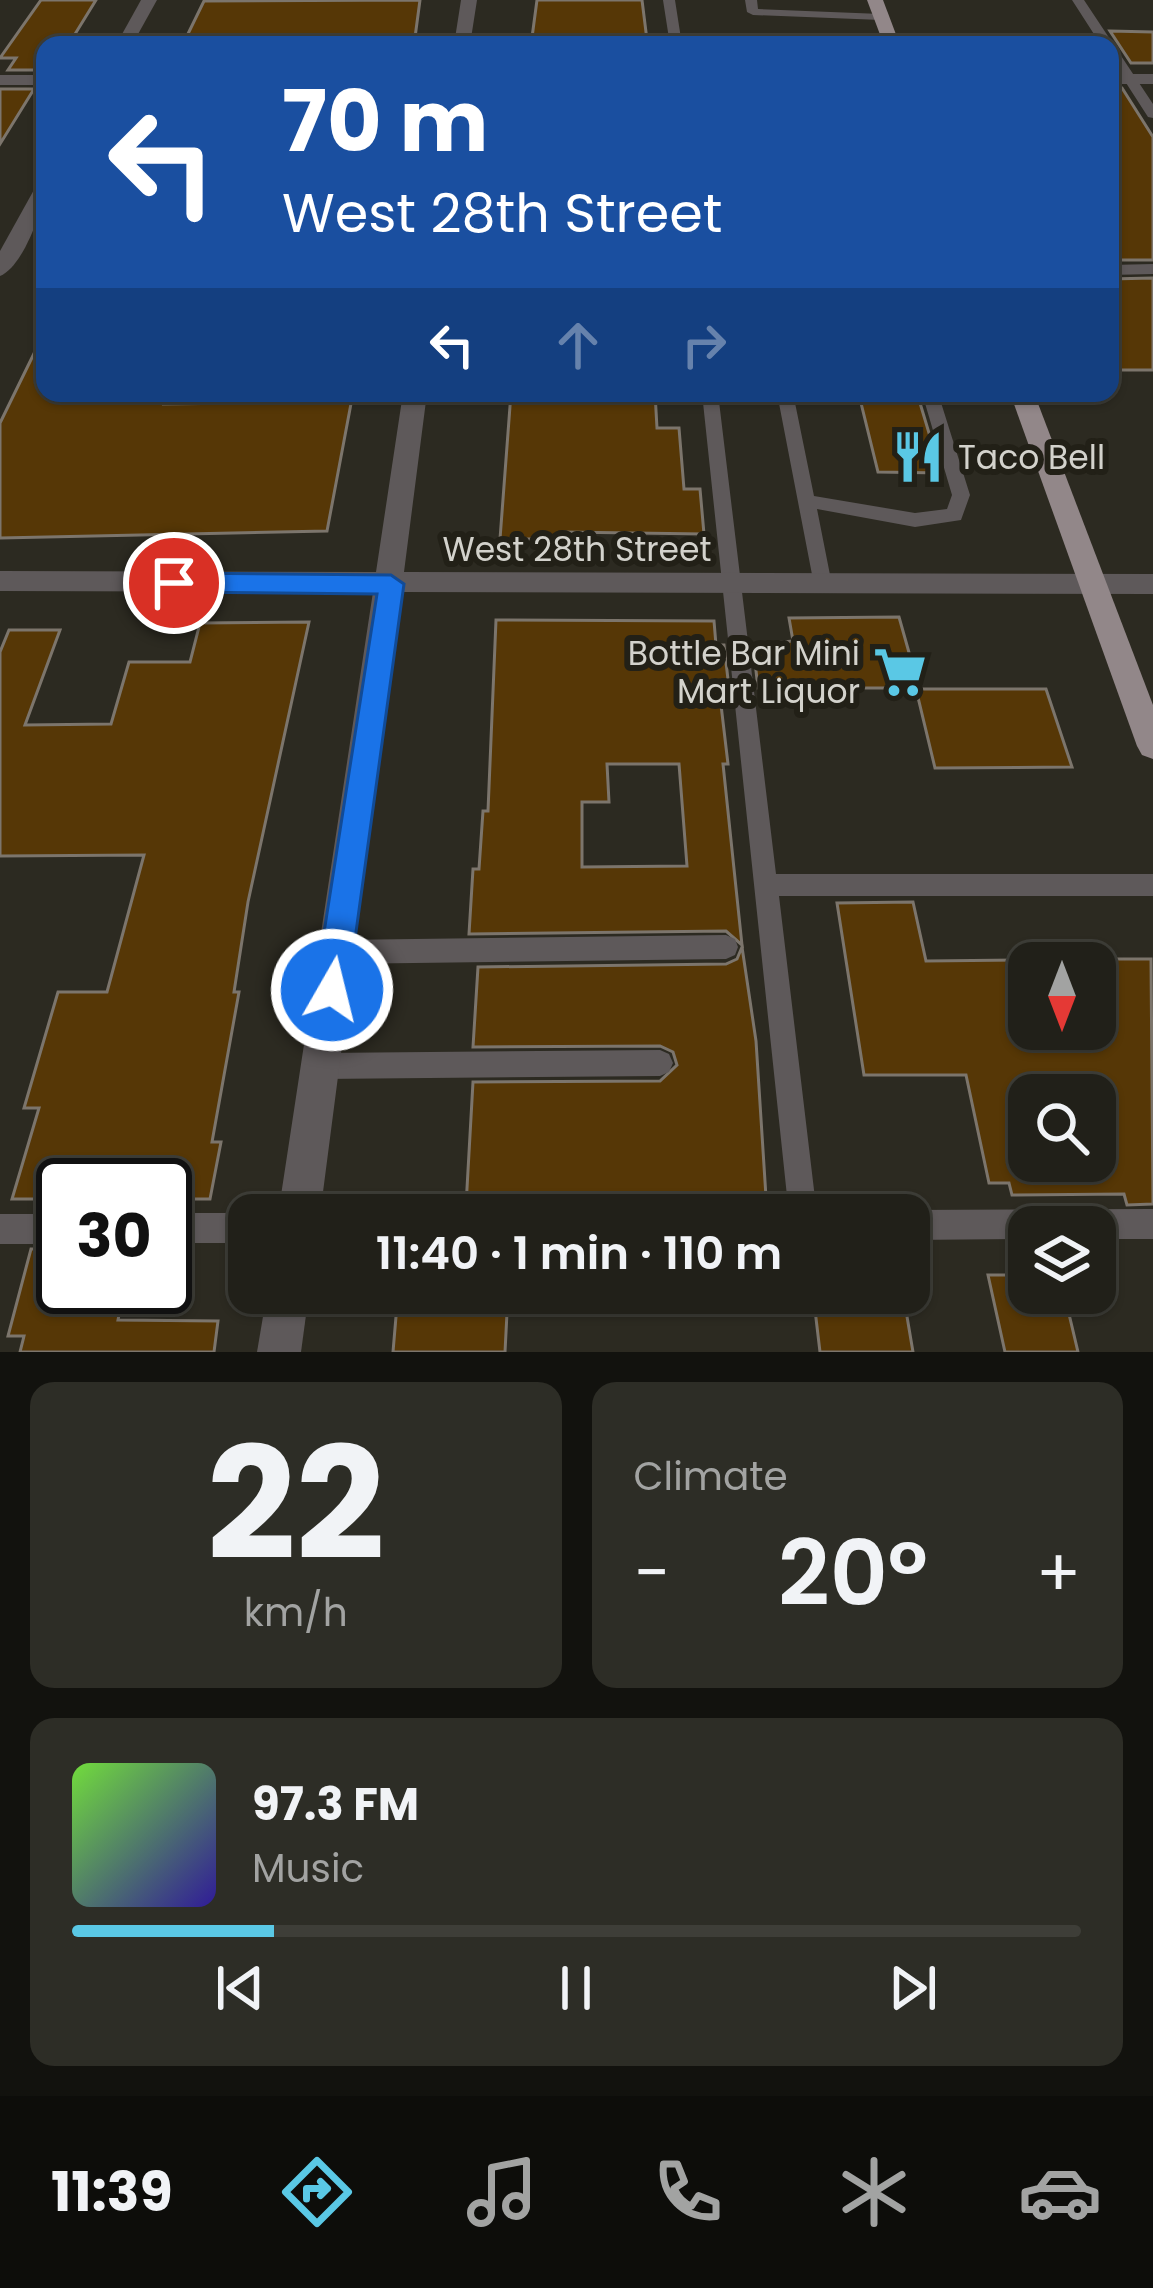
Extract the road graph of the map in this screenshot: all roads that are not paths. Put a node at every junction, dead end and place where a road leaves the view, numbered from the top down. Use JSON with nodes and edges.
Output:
{"nodes":[{"id":1,"x":149,"y":0,"type":"edge"},
{"id":2,"x":469,"y":0,"type":"edge"},
{"id":3,"x":669,"y":0,"type":"edge"},
{"id":4,"x":751,"y":0,"type":"edge"},
{"id":5,"x":1078,"y":0,"type":"edge"},
{"id":6,"x":878,"y":9,"type":"edge"},
{"id":7,"x":129,"y":36,"type":"edge"},
{"id":8,"x":463,"y":36,"type":"edge"},
{"id":9,"x":675,"y":36,"type":"edge"},
{"id":10,"x":1102,"y":36,"type":"edge"},
{"id":11,"x":1120,"y":79,"type":"edge"},
{"id":12,"x":1153,"y":79,"type":"edge"},
{"id":13,"x":0,"y":80,"type":"edge"},
{"id":14,"x":36,"y":80,"type":"edge"},
{"id":15,"x":1153,"y":115,"type":"edge"},
{"id":16,"x":36,"y":204,"type":"edge"},
{"id":17,"x":1153,"y":269,"type":"edge"},
{"id":18,"x":0,"y":270,"type":"edge"},
{"id":19,"x":1119,"y":270,"type":"edge"},
{"id":20,"x":414,"y":402,"type":"edge"},
{"id":21,"x":711,"y":402,"type":"edge"},
{"id":22,"x":787,"y":402,"type":"edge"},
{"id":23,"x":933,"y":402,"type":"edge"},
{"id":24,"x":1025,"y":402,"type":"edge"},
{"id":25,"x":805,"y":501,"type":"junction"},
{"id":26,"x":0,"y":581,"type":"edge"},
{"id":27,"x":391,"y":584,"type":"junction"},
{"id":28,"x":1092,"y":584,"type":"junction"},
{"id":29,"x":1153,"y":584,"type":"edge"},
{"id":30,"x":822,"y":585,"type":"junction"},
{"id":31,"x":728,"y":586,"type":"junction"},
{"id":32,"x":1153,"y":746,"type":"edge"},
{"id":33,"x":764,"y":885,"type":"junction"},
{"id":34,"x":1153,"y":885,"type":"edge"},
{"id":35,"x":726,"y":947,"type":"dead end"},
{"id":36,"x":337,"y":952,"type":"junction"},
{"id":37,"x":660,"y":1063,"type":"dead end"},
{"id":38,"x":321,"y":1066,"type":"junction"},
{"id":39,"x":302,"y":1194,"type":"edge"},
{"id":40,"x":801,"y":1194,"type":"edge"},
{"id":41,"x":1153,"y":1224,"type":"edge"},
{"id":42,"x":930,"y":1225,"type":"edge"},
{"id":43,"x":192,"y":1228,"type":"edge"},
{"id":44,"x":228,"y":1228,"type":"edge"},
{"id":45,"x":0,"y":1229,"type":"edge"},
{"id":46,"x":36,"y":1229,"type":"edge"},
{"id":47,"x":285,"y":1314,"type":"edge"},
{"id":48,"x":279,"y":1352,"type":"edge"}],
"edges":[{"from":1,"to":7,"type":"street"},
{"from":2,"to":8,"type":"street"},
{"from":3,"to":9,"type":"lane"},
{"from":4,"to":6,"type":"lane"},
{"from":5,"to":10,"type":"lane"},
{"from":11,"to":12,"type":"street"},
{"from":11,"to":15,"type":"lane"},
{"from":13,"to":14,"type":"street"},
{"from":16,"to":18,"type":"street"},
{"from":17,"to":19,"type":"lane"},
{"from":20,"to":27,"type":"street"},
{"from":21,"to":31,"type":"lane"},
{"from":22,"to":25,"type":"lane"},
{"from":23,"to":25,"type":"lane"},
{"from":24,"to":28,"type":"main road"},
{"from":25,"to":30,"type":"lane"},
{"from":26,"to":27,"type":"street","name":"West 28th Street"},
{"from":27,"to":31,"type":"street","name":"West 28th Street"},
{"from":27,"to":36,"type":"street"},
{"from":28,"to":29,"type":"street","name":"West 28th Street"},
{"from":28,"to":30,"type":"street","name":"West 28th Street"},
{"from":28,"to":32,"type":"main road"},
{"from":30,"to":31,"type":"street","name":"West 28th Street"},
{"from":31,"to":33,"type":"lane"},
{"from":33,"to":34,"type":"lane"},
{"from":33,"to":40,"type":"lane"},
{"from":35,"to":36,"type":"lane"},
{"from":36,"to":38,"type":"street"},
{"from":37,"to":38,"type":"lane"},
{"from":38,"to":39,"type":"street"},
{"from":41,"to":42,"type":"lane"},
{"from":43,"to":44,"type":"lane"},
{"from":45,"to":46,"type":"lane"},
{"from":47,"to":48,"type":"street"}]}
